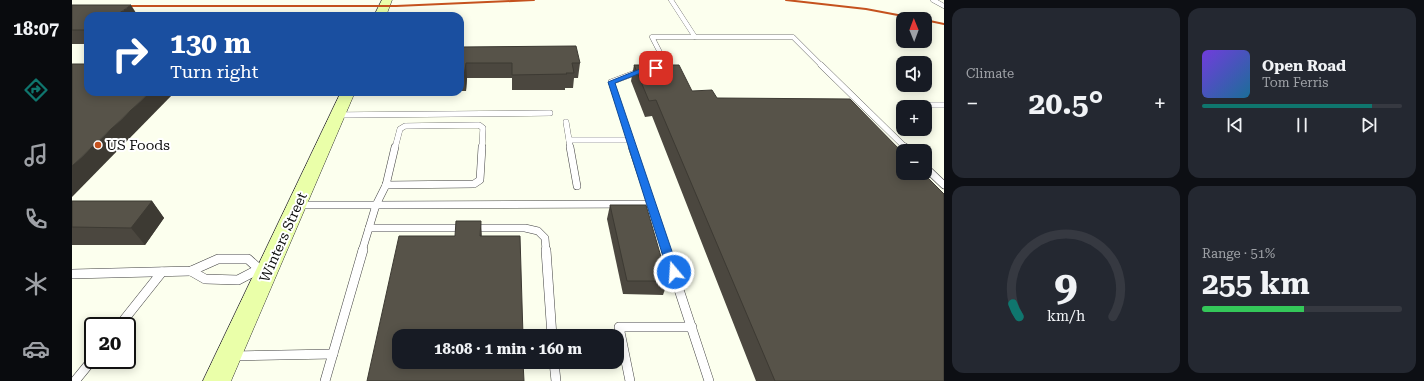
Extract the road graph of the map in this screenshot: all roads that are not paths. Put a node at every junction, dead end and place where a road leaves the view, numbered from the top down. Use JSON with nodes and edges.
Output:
{"nodes":[{"id":1,"x":387,"y":0,"type":"edge"},
{"id":2,"x":670,"y":0,"type":"edge"},
{"id":3,"x":933,"y":0,"type":"edge"},
{"id":4,"x":944,"y":6,"type":"edge"},
{"id":5,"x":382,"y":12,"type":"edge"},
{"id":6,"x":695,"y":37,"type":"junction"},
{"id":7,"x":645,"y":69,"type":"edge"},
{"id":8,"x":653,"y":69,"type":"edge"},
{"id":9,"x":346,"y":96,"type":"edge"},
{"id":10,"x":932,"y":105,"type":"edge"},
{"id":11,"x":944,"y":105,"type":"edge"},
{"id":12,"x":550,"y":113,"type":"dead end"},
{"id":13,"x":338,"y":115,"type":"junction"},
{"id":14,"x":566,"y":122,"type":"dead end"},
{"id":15,"x":570,"y":140,"type":"junction"},
{"id":16,"x":630,"y":140,"type":"junction"},
{"id":17,"x":902,"y":144,"type":"edge"},
{"id":18,"x":932,"y":174,"type":"edge"},
{"id":19,"x":386,"y":184,"type":"junction"},
{"id":20,"x":944,"y":185,"type":"edge"},
{"id":21,"x":578,"y":186,"type":"dead end"},
{"id":22,"x":376,"y":204,"type":"junction"},
{"id":23,"x":651,"y":204,"type":"junction"},
{"id":24,"x":298,"y":205,"type":"junction"},
{"id":25,"x":369,"y":228,"type":"junction"},
{"id":26,"x":263,"y":268,"type":"junction"},
{"id":27,"x":191,"y":270,"type":"junction"},
{"id":28,"x":162,"y":272,"type":"junction"},
{"id":29,"x":72,"y":274,"type":"edge"},
{"id":30,"x":126,"y":317,"type":"edge"},
{"id":31,"x":692,"y":327,"type":"junction"},
{"id":32,"x":552,"y":329,"type":"edge"},
{"id":33,"x":333,"y":354,"type":"junction"},
{"id":34,"x":230,"y":356,"type":"junction"},
{"id":35,"x":85,"y":369,"type":"edge"},
{"id":36,"x":555,"y":369,"type":"edge"},
{"id":37,"x":76,"y":381,"type":"edge"},
{"id":38,"x":217,"y":381,"type":"edge"},
{"id":39,"x":325,"y":381,"type":"edge"},
{"id":40,"x":556,"y":381,"type":"edge"},
{"id":41,"x":630,"y":381,"type":"edge"},
{"id":42,"x":709,"y":381,"type":"edge"}],
"edges":[{"from":1,"to":5,"type":"street"},
{"from":2,"to":6,"type":"lane"},
{"from":3,"to":4,"type":"lane"},
{"from":6,"to":8,"type":"lane"},
{"from":6,"to":17,"type":"lane"},
{"from":7,"to":16,"type":"lane"},
{"from":9,"to":13,"type":"street","name":"Winters Street"},
{"from":10,"to":11,"type":"lane"},
{"from":12,"to":13,"type":"lane"},
{"from":13,"to":24,"type":"street","name":"Winters Street"},
{"from":14,"to":15,"type":"lane"},
{"from":15,"to":16,"type":"lane"},
{"from":15,"to":21,"type":"lane"},
{"from":16,"to":23,"type":"lane"},
{"from":18,"to":20,"type":"lane"},
{"from":19,"to":19,"type":"lane"},
{"from":19,"to":22,"type":"lane"},
{"from":22,"to":23,"type":"lane"},
{"from":22,"to":24,"type":"lane"},
{"from":22,"to":25,"type":"lane"},
{"from":23,"to":31,"type":"lane"},
{"from":24,"to":26,"type":"street","name":"Winters Street"},
{"from":25,"to":32,"type":"lane"},
{"from":25,"to":33,"type":"lane"},
{"from":26,"to":27,"type":"lane"},
{"from":26,"to":27,"type":"lane"},
{"from":26,"to":34,"type":"street","name":"Winters Street"},
{"from":27,"to":28,"type":"lane"},
{"from":28,"to":29,"type":"lane"},
{"from":28,"to":30,"type":"lane"},
{"from":31,"to":41,"type":"lane"},
{"from":31,"to":42,"type":"lane"},
{"from":33,"to":34,"type":"lane"},
{"from":33,"to":39,"type":"lane"},
{"from":34,"to":38,"type":"street","name":"Winters Street"},
{"from":35,"to":37,"type":"lane"},
{"from":36,"to":40,"type":"lane"}]}
